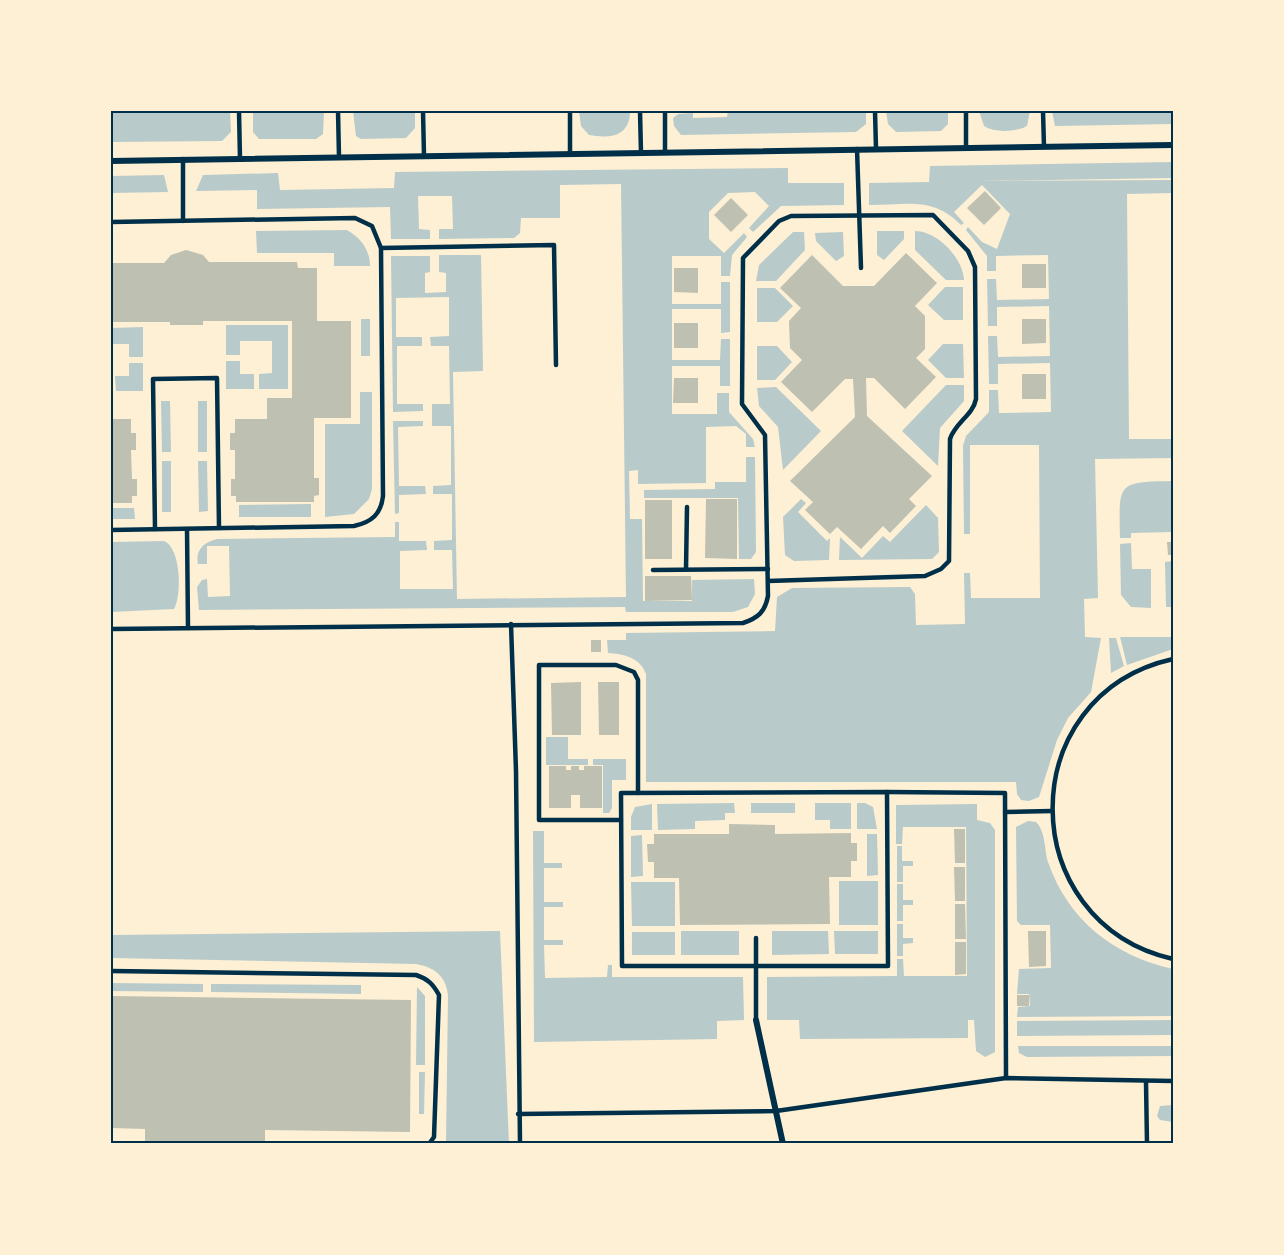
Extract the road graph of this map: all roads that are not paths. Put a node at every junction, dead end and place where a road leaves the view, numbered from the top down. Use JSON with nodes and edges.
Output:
{"nodes":[{"id":1,"x":239,"y":111,"type":"edge"},
{"id":2,"x":338,"y":111,"type":"edge"},
{"id":3,"x":423,"y":111,"type":"edge"},
{"id":4,"x":570,"y":111,"type":"edge"},
{"id":5,"x":640,"y":111,"type":"edge"},
{"id":6,"x":665,"y":111,"type":"edge"},
{"id":7,"x":875,"y":111,"type":"edge"},
{"id":8,"x":966,"y":111,"type":"edge"},
{"id":9,"x":1042,"y":111,"type":"edge"},
{"id":10,"x":1173,"y":145,"type":"edge"},
{"id":11,"x":1044,"y":147,"type":"junction"},
{"id":12,"x":966,"y":148,"type":"junction"},
{"id":13,"x":857,"y":149,"type":"junction"},
{"id":14,"x":876,"y":149,"type":"junction"},
{"id":15,"x":665,"y":152,"type":"junction"},
{"id":16,"x":641,"y":153,"type":"junction"},
{"id":17,"x":570,"y":154,"type":"junction"},
{"id":18,"x":424,"y":156,"type":"junction"},
{"id":19,"x":339,"y":157,"type":"junction"},
{"id":20,"x":183,"y":159,"type":"junction"},
{"id":21,"x":240,"y":159,"type":"junction"},
{"id":22,"x":111,"y":161,"type":"edge"},
{"id":23,"x":859,"y":215,"type":"junction"},
{"id":24,"x":183,"y":220,"type":"junction"},
{"id":25,"x":111,"y":222,"type":"edge"},
{"id":26,"x":381,"y":248,"type":"junction"},
{"id":27,"x":861,"y":267,"type":"dead end"},
{"id":28,"x":556,"y":365,"type":"dead end"},
{"id":29,"x":687,"y":507,"type":"dead end"},
{"id":30,"x":219,"y":528,"type":"junction"},
{"id":31,"x":155,"y":529,"type":"junction"},
{"id":32,"x":187,"y":529,"type":"junction"},
{"id":33,"x":111,"y":530,"type":"edge"},
{"id":34,"x":686,"y":569,"type":"junction"},
{"id":35,"x":768,"y":569,"type":"junction"},
{"id":36,"x":653,"y":570,"type":"dead end"},
{"id":37,"x":768,"y":581,"type":"junction"},
{"id":38,"x":511,"y":624,"type":"junction"},
{"id":39,"x":188,"y":628,"type":"junction"},
{"id":40,"x":111,"y":629,"type":"edge"},
{"id":41,"x":1173,"y":659,"type":"edge"},
{"id":42,"x":887,"y":792,"type":"junction"},
{"id":43,"x":638,"y":793,"type":"junction"},
{"id":44,"x":1052,"y":811,"type":"junction"},
{"id":45,"x":1005,"y":812,"type":"junction"},
{"id":46,"x":621,"y":820,"type":"junction"},
{"id":47,"x":756,"y":938,"type":"dead end"},
{"id":48,"x":1173,"y":959,"type":"edge"},
{"id":49,"x":756,"y":966,"type":"junction"},
{"id":50,"x":111,"y":971,"type":"edge"},
{"id":51,"x":756,"y":1020,"type":"joint"},
{"id":52,"x":1006,"y":1078,"type":"junction"},
{"id":53,"x":1146,"y":1082,"type":"junction"},
{"id":54,"x":1173,"y":1082,"type":"edge"},
{"id":55,"x":776,"y":1111,"type":"junction"},
{"id":56,"x":518,"y":1114,"type":"junction"},
{"id":57,"x":429,"y":1144,"type":"edge"},
{"id":58,"x":520,"y":1144,"type":"edge"},
{"id":59,"x":783,"y":1144,"type":"edge"},
{"id":60,"x":1147,"y":1144,"type":"edge"}],
"edges":[{"from":1,"to":21,"type":"lane"},
{"from":2,"to":19,"type":"lane"},
{"from":3,"to":18,"type":"lane"},
{"from":4,"to":17,"type":"lane"},
{"from":5,"to":16,"type":"lane"},
{"from":6,"to":15,"type":"lane"},
{"from":7,"to":14,"type":"lane"},
{"from":8,"to":12,"type":"lane"},
{"from":9,"to":11,"type":"lane"},
{"from":10,"to":11,"type":"street"},
{"from":11,"to":12,"type":"street"},
{"from":12,"to":14,"type":"street"},
{"from":13,"to":14,"type":"street"},
{"from":13,"to":15,"type":"street"},
{"from":13,"to":23,"type":"lane"},
{"from":15,"to":16,"type":"street"},
{"from":16,"to":17,"type":"street"},
{"from":17,"to":18,"type":"street"},
{"from":18,"to":19,"type":"street"},
{"from":19,"to":21,"type":"street"},
{"from":20,"to":21,"type":"street"},
{"from":20,"to":22,"type":"street"},
{"from":20,"to":24,"type":"lane"},
{"from":23,"to":27,"type":"lane"},
{"from":23,"to":35,"type":"lane"},
{"from":23,"to":37,"type":"lane"},
{"from":24,"to":25,"type":"lane"},
{"from":24,"to":26,"type":"lane"},
{"from":26,"to":28,"type":"lane"},
{"from":26,"to":30,"type":"lane"},
{"from":29,"to":34,"type":"lane"},
{"from":30,"to":31,"type":"lane"},
{"from":30,"to":32,"type":"lane"},
{"from":31,"to":32,"type":"lane"},
{"from":31,"to":33,"type":"lane"},
{"from":32,"to":39,"type":"lane"},
{"from":34,"to":35,"type":"lane"},
{"from":34,"to":36,"type":"lane"},
{"from":35,"to":37,"type":"lane"},
{"from":37,"to":38,"type":"lane"},
{"from":38,"to":39,"type":"lane"},
{"from":38,"to":56,"type":"lane"},
{"from":39,"to":40,"type":"lane"},
{"from":41,"to":44,"type":"lane"},
{"from":42,"to":43,"type":"lane"},
{"from":42,"to":45,"type":"lane"},
{"from":42,"to":49,"type":"lane"},
{"from":43,"to":46,"type":"lane"},
{"from":43,"to":46,"type":"lane"},
{"from":44,"to":45,"type":"lane"},
{"from":44,"to":48,"type":"lane"},
{"from":45,"to":52,"type":"lane"},
{"from":46,"to":49,"type":"lane"},
{"from":47,"to":49,"type":"lane"},
{"from":49,"to":51,"type":"lane"},
{"from":50,"to":57,"type":"lane"},
{"from":51,"to":55,"type":"street"},
{"from":52,"to":53,"type":"lane"},
{"from":52,"to":55,"type":"lane"},
{"from":53,"to":54,"type":"lane"},
{"from":53,"to":60,"type":"lane"},
{"from":55,"to":56,"type":"lane"},
{"from":55,"to":59,"type":"street"},
{"from":56,"to":58,"type":"lane"}]}
